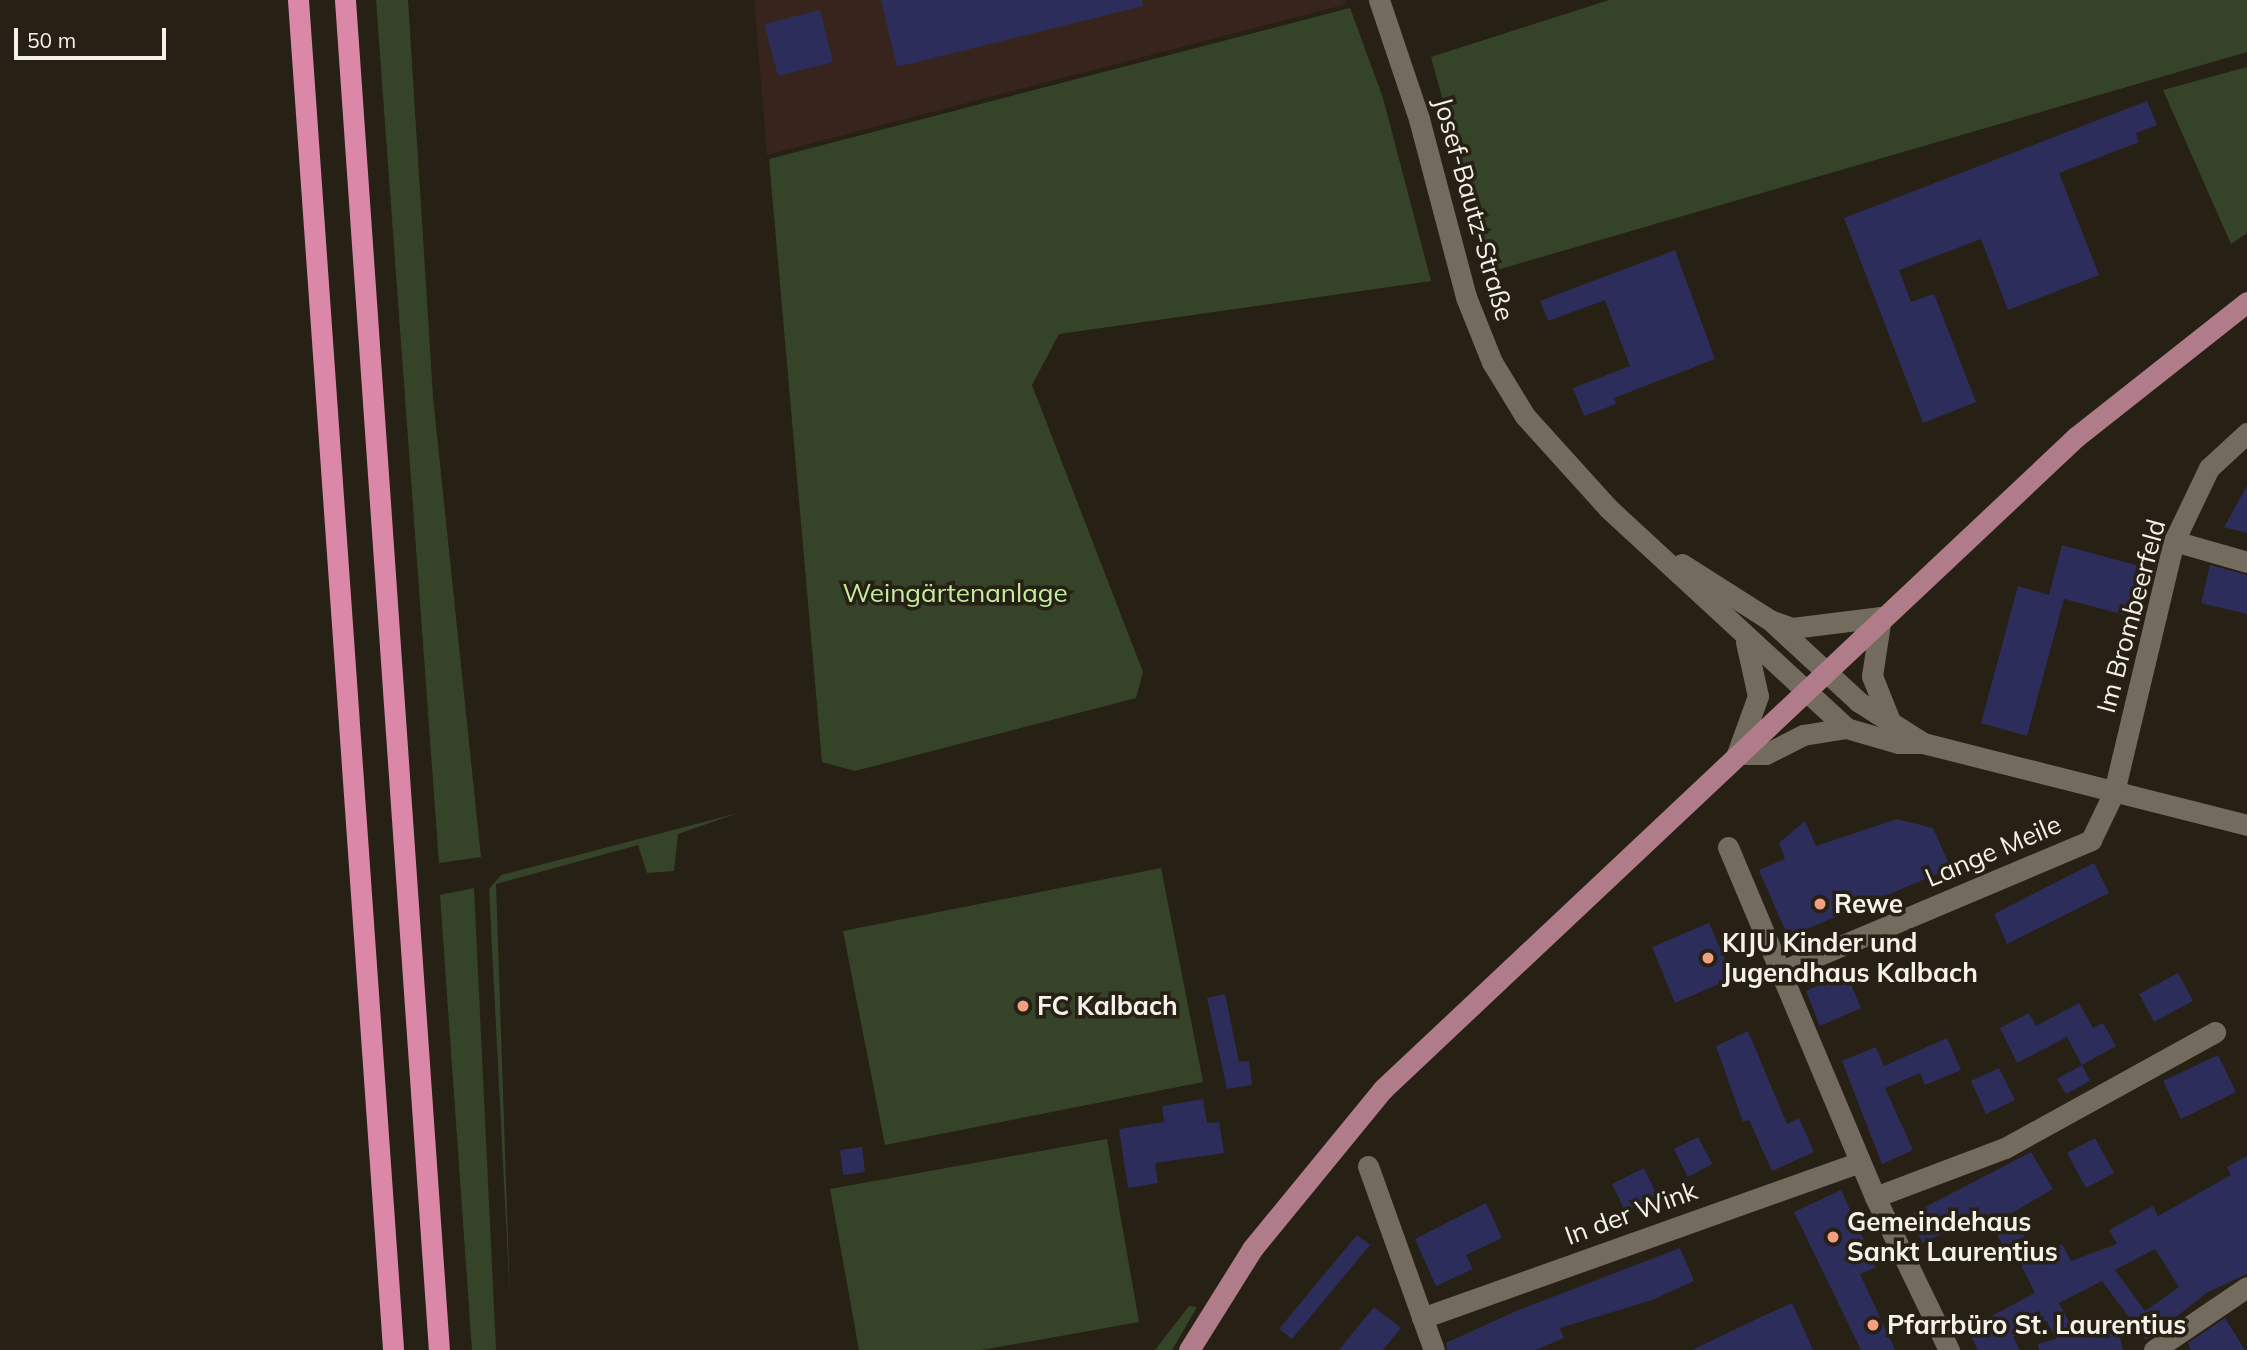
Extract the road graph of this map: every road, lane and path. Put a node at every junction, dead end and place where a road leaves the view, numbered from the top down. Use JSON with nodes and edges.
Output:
{"nodes":[{"id":1,"x":298,"y":0,"type":"edge"},
{"id":2,"x":345,"y":0,"type":"edge"},
{"id":3,"x":1379,"y":0,"type":"edge"},
{"id":4,"x":2247,"y":302,"type":"edge"},
{"id":5,"x":2247,"y":433,"type":"edge"},
{"id":6,"x":2174,"y":541,"type":"junction"},
{"id":7,"x":1651,"y":545,"type":"junction"},
{"id":8,"x":2247,"y":562,"type":"edge"},
{"id":9,"x":1881,"y":617,"type":"junction"},
{"id":10,"x":1770,"y":620,"type":"junction"},
{"id":11,"x":1745,"y":640,"type":"junction"},
{"id":12,"x":1826,"y":669,"type":"junction"},
{"id":13,"x":1805,"y":689,"type":"junction"},
{"id":14,"x":1892,"y":725,"type":"junction"},
{"id":15,"x":1846,"y":728,"type":"junction"},
{"id":16,"x":1923,"y":743,"type":"junction"},
{"id":17,"x":1737,"y":754,"type":"junction"},
{"id":18,"x":2114,"y":792,"type":"junction"},
{"id":19,"x":2247,"y":825,"type":"edge"},
{"id":20,"x":1728,"y":847,"type":"dead end"},
{"id":21,"x":1779,"y":972,"type":"junction"},
{"id":22,"x":2215,"y":1032,"type":"dead end"},
{"id":23,"x":1860,"y":1162,"type":"junction"},
{"id":24,"x":1368,"y":1166,"type":"dead end"},
{"id":25,"x":1875,"y":1197,"type":"junction"},
{"id":26,"x":2244,"y":1297,"type":"edge"},
{"id":27,"x":1422,"y":1318,"type":"junction"},
{"id":28,"x":393,"y":1350,"type":"edge"},
{"id":29,"x":439,"y":1350,"type":"edge"},
{"id":30,"x":1189,"y":1350,"type":"edge"},
{"id":31,"x":1434,"y":1350,"type":"edge"},
{"id":32,"x":1949,"y":1350,"type":"edge"},
{"id":33,"x":2154,"y":1350,"type":"edge"}],
"edges":[{"from":1,"to":28,"type":"highway"},
{"from":2,"to":29,"type":"highway"},
{"from":3,"to":7,"type":"street","name":"Josef-Bautz-Straße"},
{"from":4,"to":9,"type":"main road"},
{"from":5,"to":6,"type":"street","name":"Im Brombeerfeld"},
{"from":6,"to":8,"type":"street"},
{"from":6,"to":18,"type":"street","name":"Im Brombeerfeld"},
{"from":7,"to":10,"type":"street","name":"Josef-Bautz-Straße"},
{"from":7,"to":11,"type":"street","name":"Josef-Bautz-Straße"},
{"from":9,"to":10,"type":"street","name":"Josef-Bautz-Straße"},
{"from":9,"to":12,"type":"main road"},
{"from":9,"to":14,"type":"street"},
{"from":10,"to":12,"type":"street","name":"Josef-Bautz-Straße"},
{"from":11,"to":13,"type":"street","name":"Josef-Bautz-Straße"},
{"from":11,"to":17,"type":"street"},
{"from":12,"to":13,"type":"main road"},
{"from":12,"to":14,"type":"street","name":"Josef-Bautz-Straße"},
{"from":13,"to":15,"type":"street","name":"Josef-Bautz-Straße"},
{"from":13,"to":17,"type":"main road"},
{"from":14,"to":16,"type":"street","name":"Josef-Bautz-Straße"},
{"from":15,"to":16,"type":"street","name":"Josef-Bautz-Straße"},
{"from":15,"to":17,"type":"street","name":"Josef-Bautz-Straße"},
{"from":16,"to":18,"type":"street","name":"Josef-Bautz-Straße"},
{"from":17,"to":30,"type":"main road"},
{"from":18,"to":19,"type":"street"},
{"from":18,"to":21,"type":"street","name":"Lange Meile"},
{"from":20,"to":21,"type":"street"},
{"from":21,"to":23,"type":"street"},
{"from":22,"to":25,"type":"street"},
{"from":23,"to":25,"type":"street"},
{"from":23,"to":27,"type":"street","name":"In der Wink"},
{"from":24,"to":27,"type":"street"},
{"from":25,"to":32,"type":"street"},
{"from":26,"to":33,"type":"street"},
{"from":27,"to":31,"type":"street"}]}
